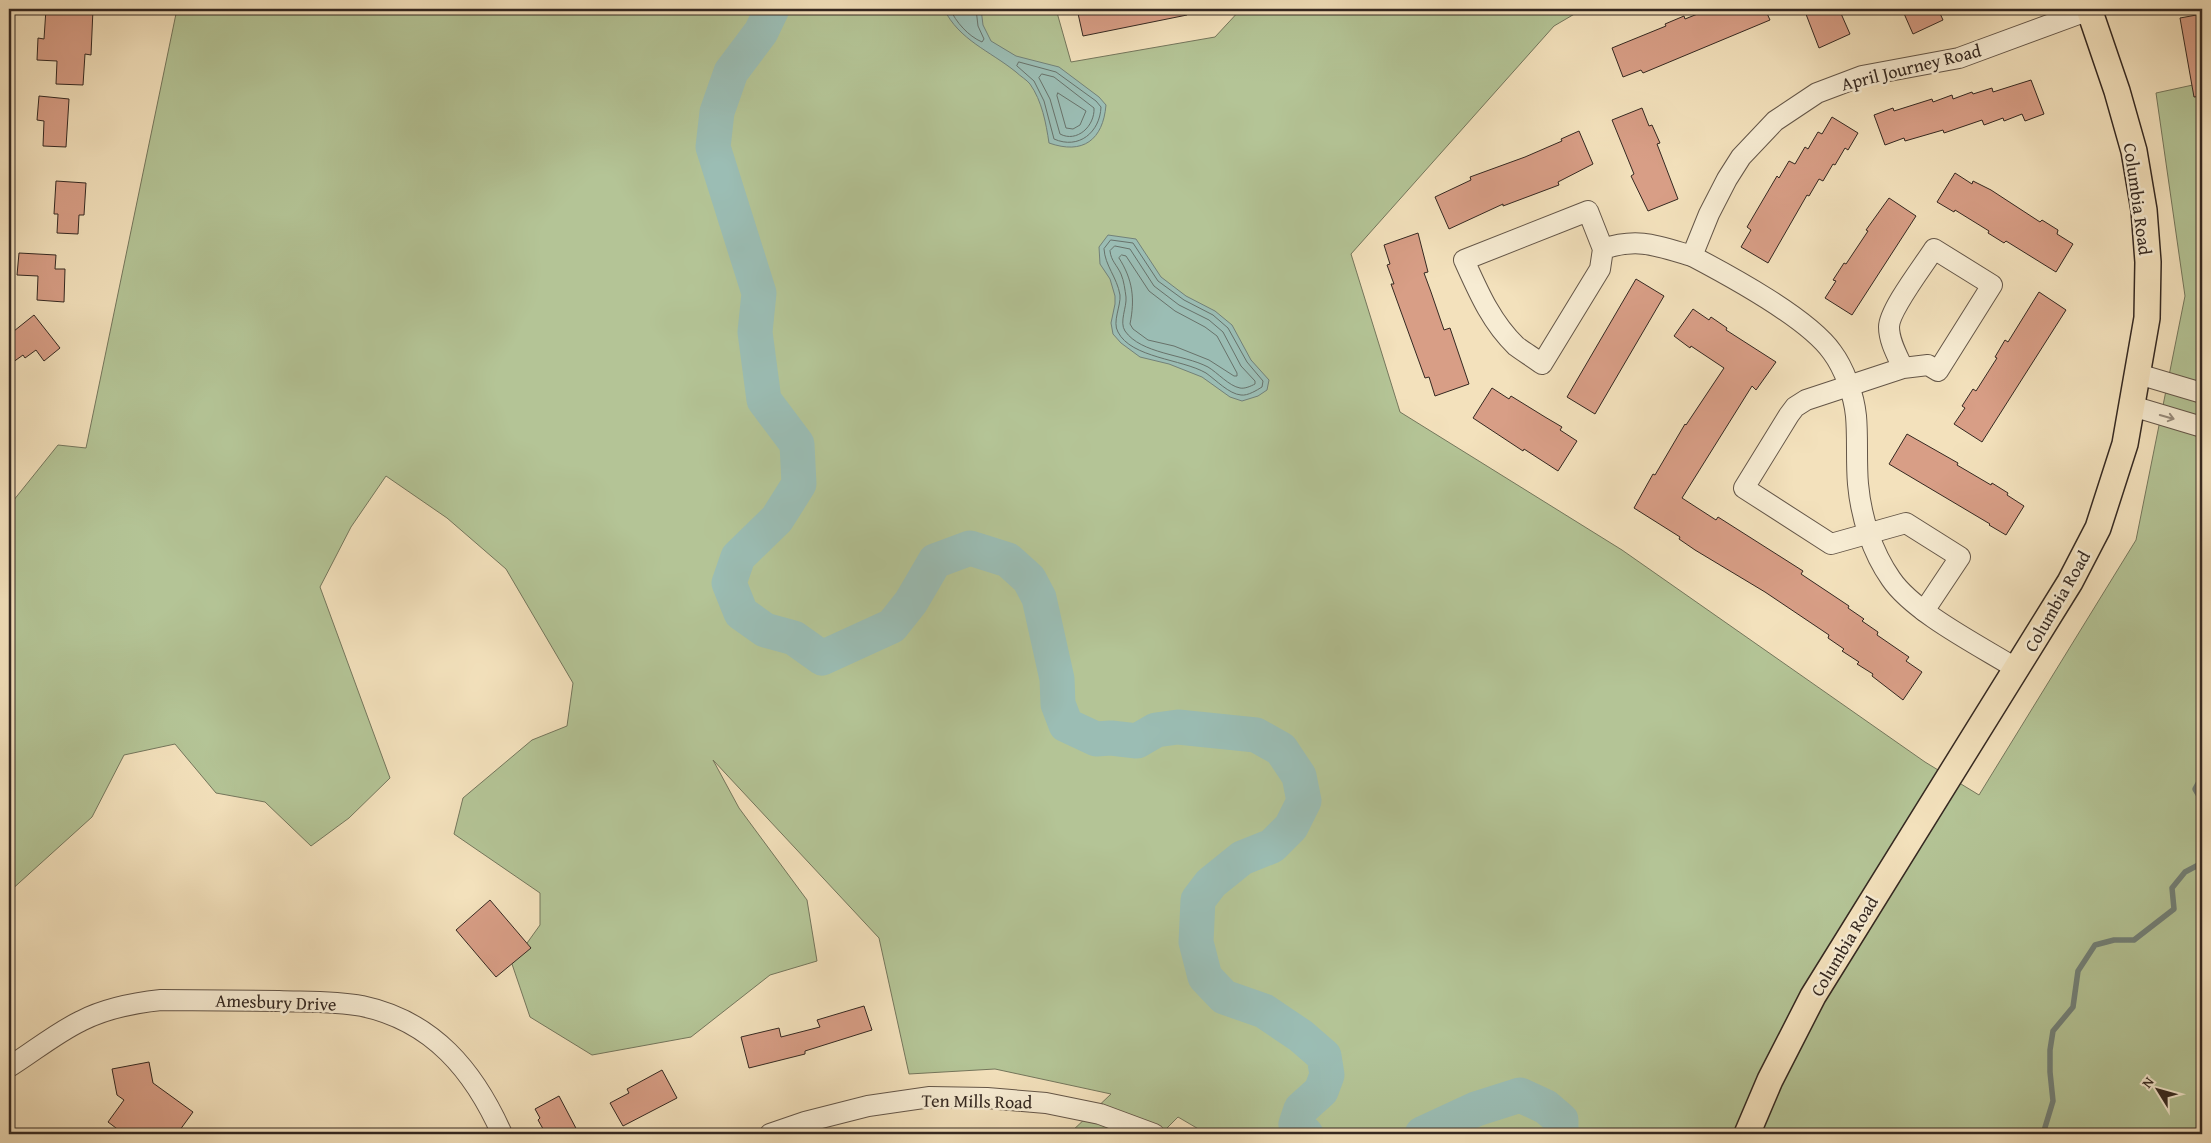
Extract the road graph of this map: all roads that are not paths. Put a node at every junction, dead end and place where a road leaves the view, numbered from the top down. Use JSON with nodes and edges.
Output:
{"nodes":[{"id":1,"x":2090,"y":9,"type":"edge"},
{"id":2,"x":1603,"y":249,"type":"junction"},
{"id":3,"x":1692,"y":256,"type":"junction"},
{"id":4,"x":1903,"y":368,"type":"junction"},
{"id":5,"x":2138,"y":374,"type":"junction"},
{"id":6,"x":1848,"y":386,"type":"junction"},
{"id":7,"x":2202,"y":393,"type":"edge"},
{"id":8,"x":2132,"y":406,"type":"junction"},
{"id":9,"x":2202,"y":426,"type":"edge"},
{"id":10,"x":1868,"y":532,"type":"junction"},
{"id":11,"x":1924,"y":611,"type":"junction"},
{"id":12,"x":2017,"y":669,"type":"junction"},
{"id":13,"x":9,"y":1067,"type":"edge"},
{"id":14,"x":502,"y":1134,"type":"edge"},
{"id":15,"x":770,"y":1134,"type":"edge"},
{"id":16,"x":1154,"y":1134,"type":"edge"},
{"id":17,"x":1747,"y":1134,"type":"edge"}],
"edges":[{"from":1,"to":3,"type":"street","name":"April Journey Road"},
{"from":1,"to":5,"type":"main road","name":"Columbia Road"},
{"from":2,"to":2,"type":"street"},
{"from":2,"to":3,"type":"street"},
{"from":3,"to":6,"type":"street"},
{"from":4,"to":4,"type":"street"},
{"from":4,"to":6,"type":"street"},
{"from":5,"to":7,"type":"street"},
{"from":5,"to":8,"type":"main road","name":"Columbia Road"},
{"from":6,"to":10,"type":"street"},
{"from":6,"to":10,"type":"street"},
{"from":8,"to":9,"type":"street","one_way":true},
{"from":8,"to":12,"type":"main road","name":"Columbia Road"},
{"from":10,"to":11,"type":"street"},
{"from":10,"to":11,"type":"street"},
{"from":11,"to":12,"type":"street"},
{"from":12,"to":17,"type":"main road","name":"Columbia Road"},
{"from":13,"to":14,"type":"street","name":"Amesbury Drive"},
{"from":15,"to":16,"type":"street","name":"Ten Mills Road"}]}
